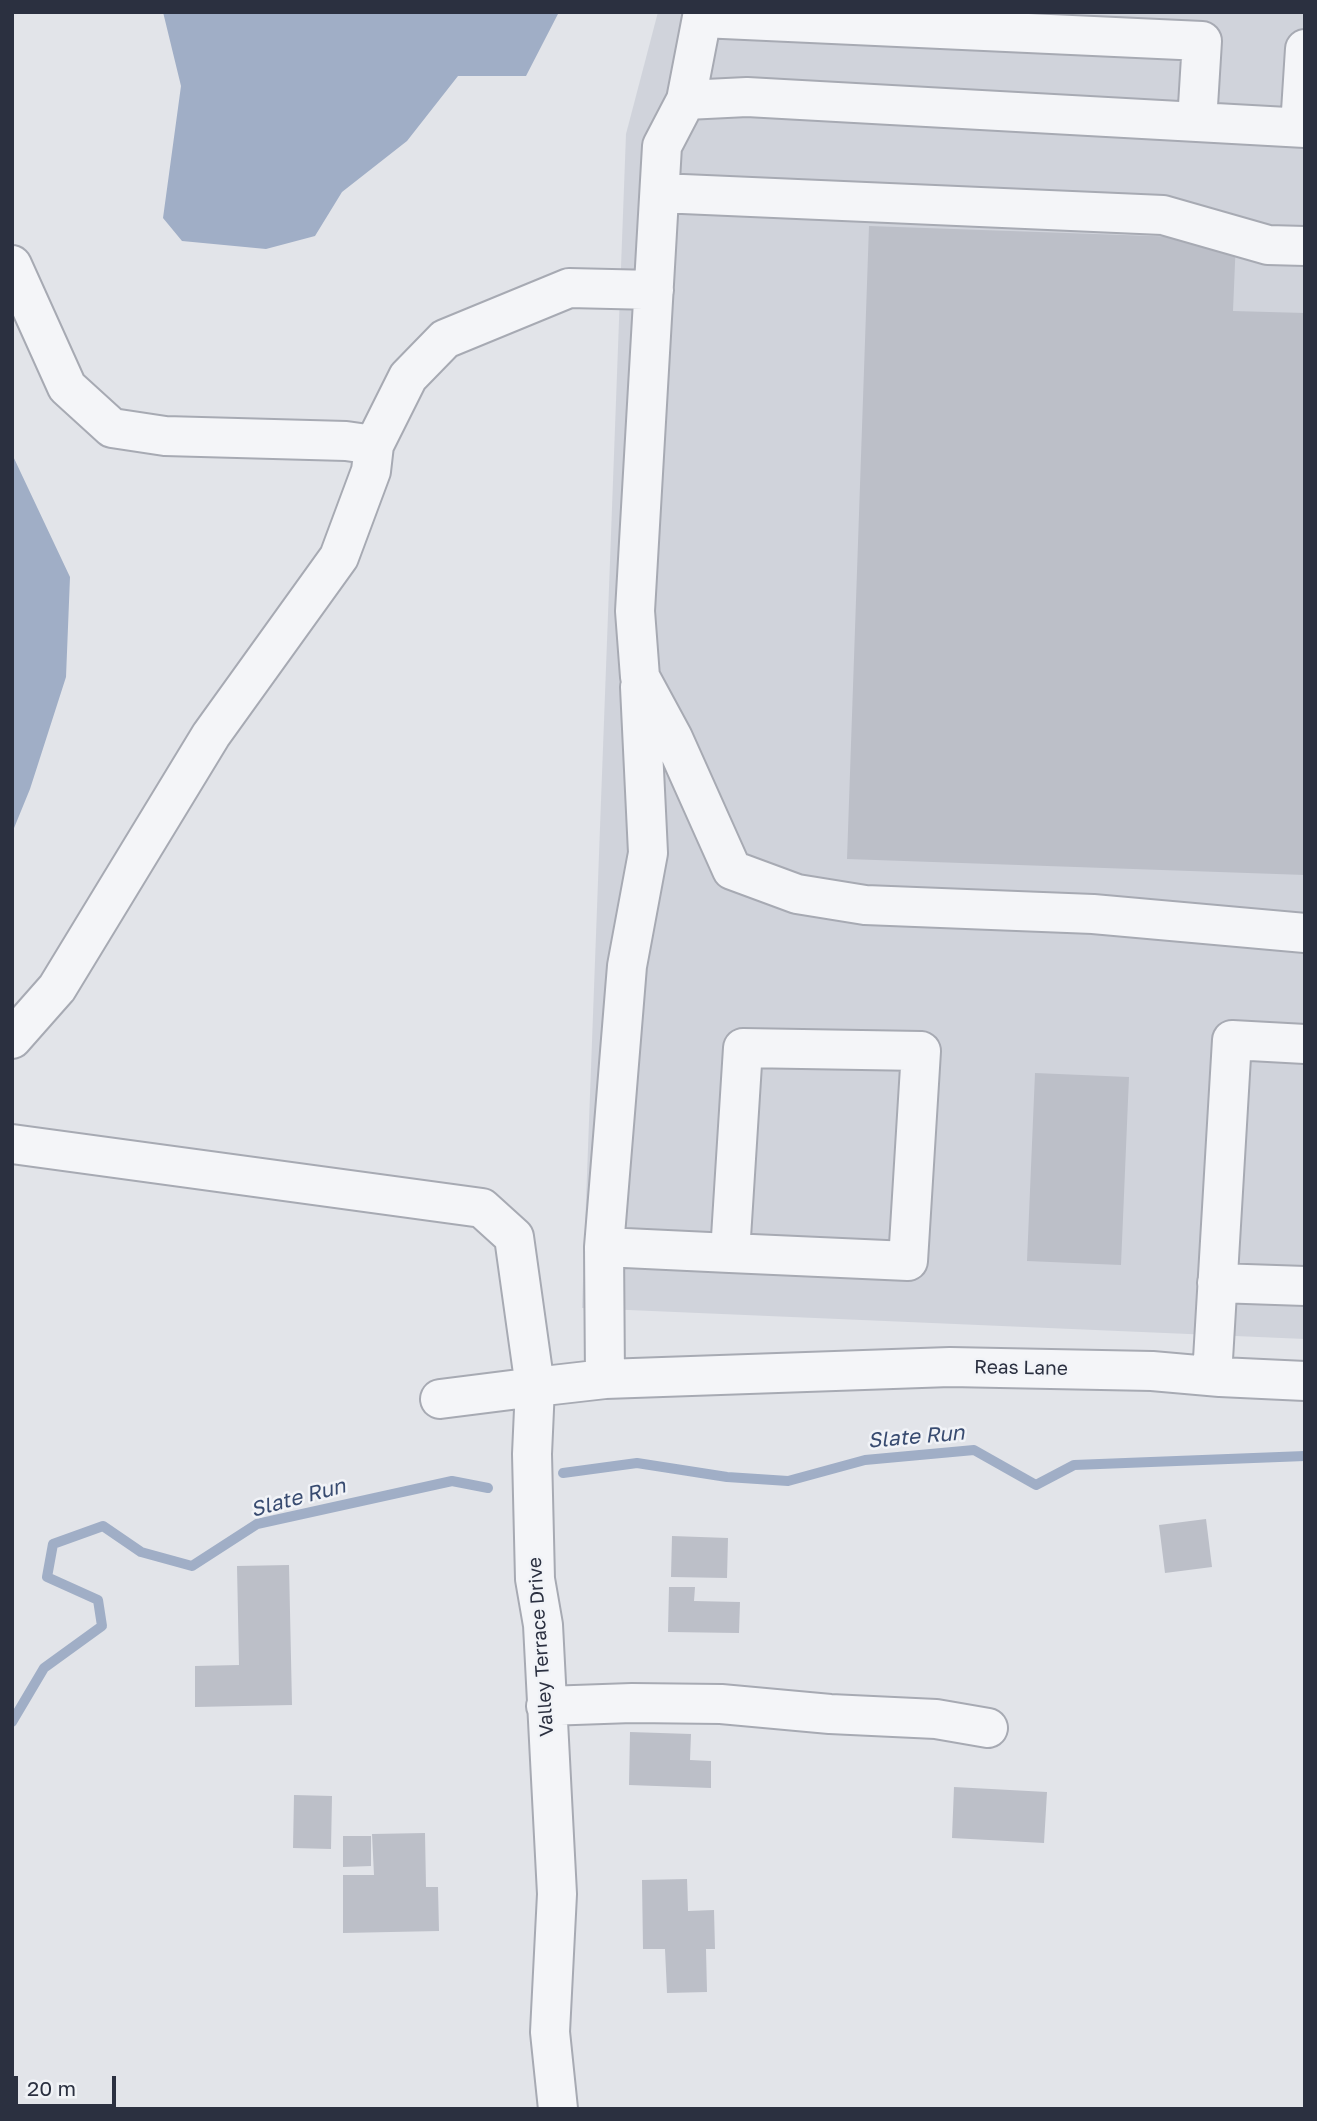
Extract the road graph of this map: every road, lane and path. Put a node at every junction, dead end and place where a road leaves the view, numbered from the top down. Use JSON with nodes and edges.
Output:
{"nodes":[{"id":1,"x":702,"y":15,"type":"edge"},
{"id":2,"x":1305,"y":49,"type":"edge"},
{"id":3,"x":686,"y":100,"type":"junction"},
{"id":4,"x":1197,"y":122,"type":"junction"},
{"id":5,"x":1302,"y":127,"type":"edge"},
{"id":6,"x":660,"y":193,"type":"junction"},
{"id":7,"x":1305,"y":246,"type":"edge"},
{"id":8,"x":12,"y":265,"type":"edge"},
{"id":9,"x":654,"y":289,"type":"junction"},
{"id":10,"x":374,"y":444,"type":"junction"},
{"id":11,"x":640,"y":677,"type":"junction"},
{"id":12,"x":1305,"y":933,"type":"edge"},
{"id":13,"x":12,"y":1039,"type":"edge"},
{"id":14,"x":1305,"y":1044,"type":"edge"},
{"id":15,"x":12,"y":1143,"type":"edge"},
{"id":16,"x":604,"y":1247,"type":"junction"},
{"id":17,"x":730,"y":1253,"type":"junction"},
{"id":18,"x":1217,"y":1283,"type":"junction"},
{"id":19,"x":1305,"y":1286,"type":"edge"},
{"id":20,"x":1212,"y":1376,"type":"junction"},
{"id":21,"x":605,"y":1378,"type":"junction"},
{"id":22,"x":1305,"y":1381,"type":"edge"},
{"id":23,"x":535,"y":1387,"type":"junction"},
{"id":24,"x":440,"y":1399,"type":"dead end"},
{"id":25,"x":546,"y":1706,"type":"junction"},
{"id":26,"x":988,"y":1728,"type":"dead end"},
{"id":27,"x":558,"y":2109,"type":"edge"}],
"edges":[{"from":1,"to":3,"type":"street"},
{"from":1,"to":4,"type":"street"},
{"from":2,"to":5,"type":"street"},
{"from":3,"to":4,"type":"street"},
{"from":3,"to":6,"type":"street"},
{"from":4,"to":5,"type":"street"},
{"from":6,"to":7,"type":"street"},
{"from":6,"to":9,"type":"street"},
{"from":8,"to":10,"type":"street"},
{"from":9,"to":10,"type":"street"},
{"from":9,"to":11,"type":"street"},
{"from":10,"to":13,"type":"street"},
{"from":11,"to":12,"type":"street"},
{"from":11,"to":16,"type":"street"},
{"from":14,"to":18,"type":"street"},
{"from":15,"to":23,"type":"street","name":"Valley Terrace Drive"},
{"from":16,"to":17,"type":"street"},
{"from":16,"to":21,"type":"street"},
{"from":17,"to":17,"type":"street"},
{"from":18,"to":19,"type":"street"},
{"from":18,"to":20,"type":"street"},
{"from":20,"to":21,"type":"street","name":"Reas Lane"},
{"from":20,"to":22,"type":"street","name":"Reas Lane"},
{"from":21,"to":23,"type":"street"},
{"from":23,"to":24,"type":"street"},
{"from":23,"to":25,"type":"street","name":"Valley Terrace Drive"},
{"from":25,"to":26,"type":"street"},
{"from":25,"to":27,"type":"street","name":"Valley Terrace Drive"}]}
